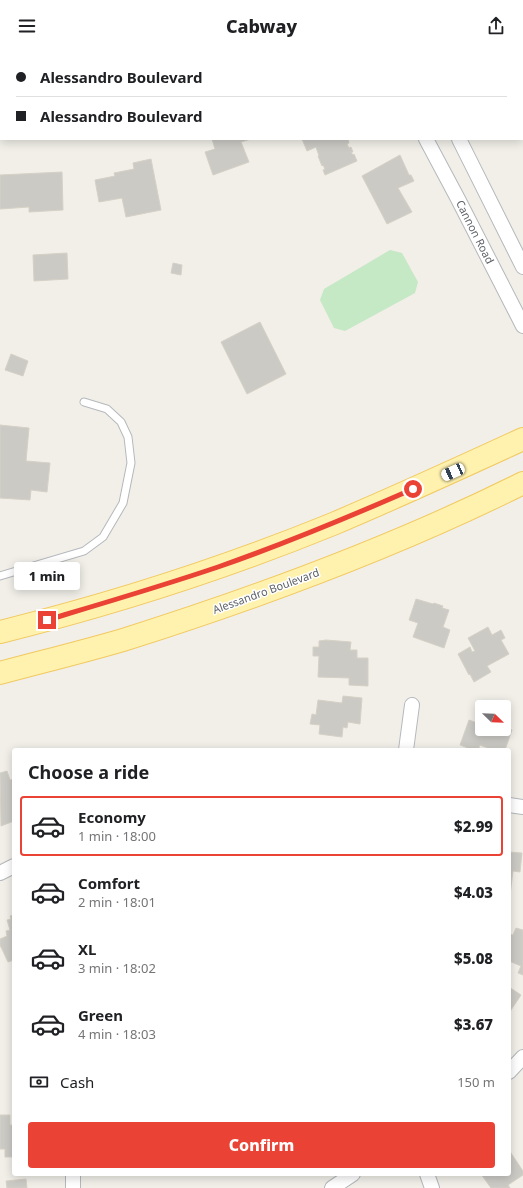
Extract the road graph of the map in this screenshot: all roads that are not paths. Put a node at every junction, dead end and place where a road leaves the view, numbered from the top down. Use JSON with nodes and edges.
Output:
{"nodes":[{"id":1,"x":427,"y":140,"type":"edge"},
{"id":2,"x":460,"y":140,"type":"edge"},
{"id":3,"x":523,"y":267,"type":"edge"},
{"id":4,"x":523,"y":326,"type":"edge"},
{"id":5,"x":84,"y":402,"type":"dead end"},
{"id":6,"x":523,"y":439,"type":"edge"},
{"id":7,"x":523,"y":483,"type":"edge"},
{"id":8,"x":0,"y":576,"type":"edge"},
{"id":9,"x":0,"y":632,"type":"edge"},
{"id":10,"x":0,"y":674,"type":"edge"},
{"id":11,"x":412,"y":705,"type":"dead end"},
{"id":12,"x":406,"y":748,"type":"edge"},
{"id":13,"x":511,"y":805,"type":"edge"},
{"id":14,"x":523,"y":807,"type":"edge"},
{"id":15,"x":12,"y":867,"type":"edge"},
{"id":16,"x":0,"y":873,"type":"edge"},
{"id":17,"x":523,"y":1057,"type":"edge"},
{"id":18,"x":511,"y":1070,"type":"edge"},
{"id":19,"x":73,"y":1176,"type":"edge"},
{"id":20,"x":350,"y":1176,"type":"edge"},
{"id":21,"x":428,"y":1176,"type":"edge"},
{"id":22,"x":73,"y":1188,"type":"edge"},
{"id":23,"x":332,"y":1188,"type":"edge"},
{"id":24,"x":432,"y":1188,"type":"edge"}],
"edges":[{"from":1,"to":4,"type":"street","name":"Cannon Road"},
{"from":2,"to":3,"type":"street"},
{"from":5,"to":8,"type":"lane"},
{"from":6,"to":9,"type":"main road"},
{"from":7,"to":10,"type":"main road","name":"Alessandro Boulevard"},
{"from":11,"to":12,"type":"street"},
{"from":13,"to":14,"type":"street"},
{"from":15,"to":16,"type":"street"},
{"from":17,"to":18,"type":"street"},
{"from":19,"to":22,"type":"street"},
{"from":20,"to":23,"type":"street"},
{"from":21,"to":24,"type":"street"}]}
